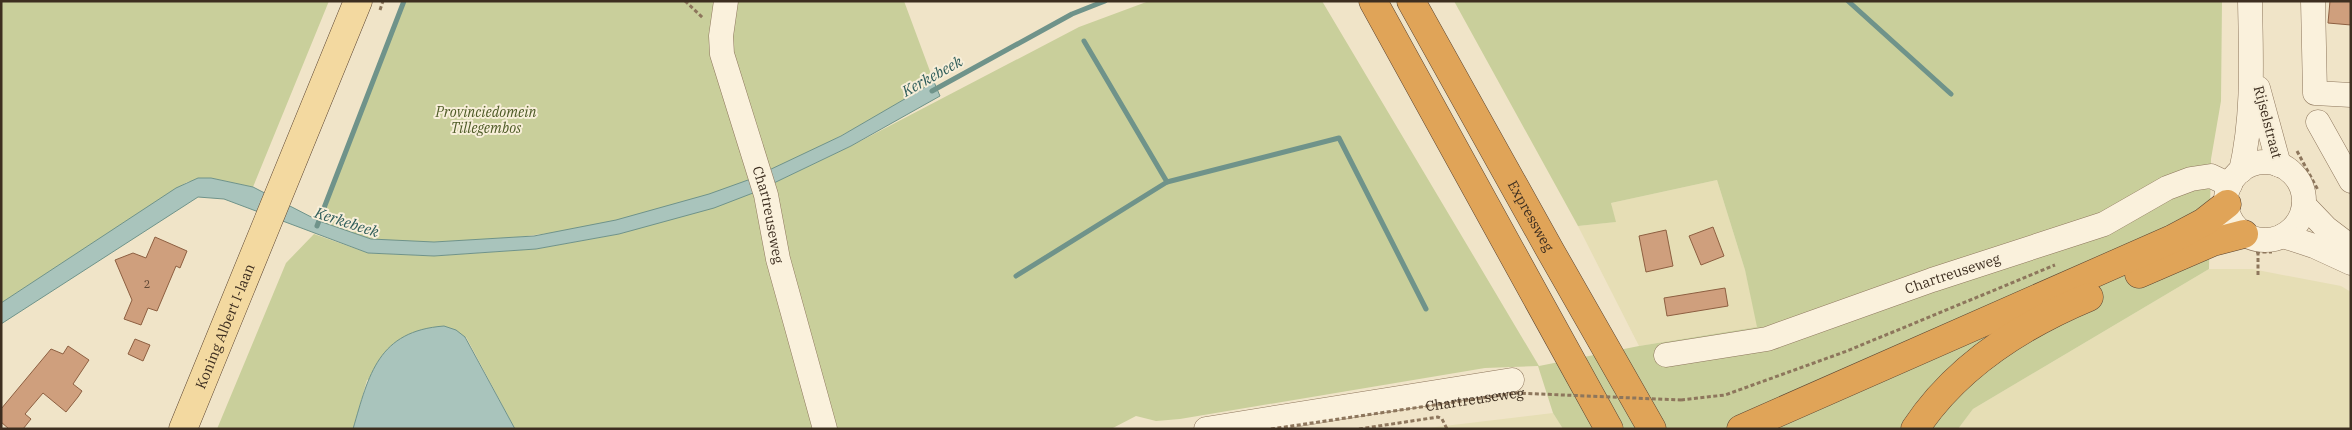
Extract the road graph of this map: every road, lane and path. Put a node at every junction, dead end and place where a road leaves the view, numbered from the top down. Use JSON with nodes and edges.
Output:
{"nodes":[{"id":1,"x":358,"y":1,"type":"edge"},
{"id":2,"x":726,"y":1,"type":"edge"},
{"id":3,"x":1373,"y":1,"type":"edge"},
{"id":4,"x":1411,"y":1,"type":"edge"},
{"id":5,"x":2250,"y":1,"type":"edge"},
{"id":6,"x":2313,"y":1,"type":"edge"},
{"id":7,"x":2251,"y":60,"type":"junction"},
{"id":8,"x":2351,"y":95,"type":"edge"},
{"id":9,"x":2318,"y":122,"type":"dead end"},
{"id":10,"x":2295,"y":147,"type":"dead end"},
{"id":11,"x":2279,"y":165,"type":"junction"},
{"id":12,"x":2351,"y":180,"type":"edge"},
{"id":13,"x":2232,"y":187,"type":"junction"},
{"id":14,"x":2312,"y":198,"type":"junction"},
{"id":15,"x":2283,"y":236,"type":"junction"},
{"id":16,"x":2252,"y":237,"type":"junction"},
{"id":17,"x":2351,"y":247,"type":"edge"},
{"id":18,"x":2351,"y":263,"type":"edge"},
{"id":19,"x":2060,"y":264,"type":"dead end"},
{"id":20,"x":2258,"y":275,"type":"dead end"},
{"id":21,"x":1666,"y":355,"type":"dead end"},
{"id":22,"x":1512,"y":380,"type":"dead end"},
{"id":23,"x":183,"y":429,"type":"edge"},
{"id":24,"x":825,"y":429,"type":"edge"},
{"id":25,"x":1206,"y":429,"type":"edge"},
{"id":26,"x":1272,"y":429,"type":"edge"},
{"id":27,"x":1360,"y":429,"type":"edge"},
{"id":28,"x":1447,"y":429,"type":"edge"},
{"id":29,"x":1609,"y":429,"type":"edge"},
{"id":30,"x":1652,"y":429,"type":"edge"},
{"id":31,"x":1741,"y":429,"type":"edge"},
{"id":32,"x":1915,"y":429,"type":"edge"}],
"edges":[{"from":1,"to":23,"type":"main road","name":"Koning Albert I-laan"},
{"from":2,"to":24,"type":"street","name":"Chartreuseweg"},
{"from":3,"to":29,"type":"highway"},
{"from":4,"to":30,"type":"highway","name":"Expressweg"},
{"from":5,"to":7,"type":"street","name":"Rijselstraat"},
{"from":6,"to":8,"type":"street"},
{"from":7,"to":11,"type":"street","name":"Rijselstraat"},
{"from":7,"to":13,"type":"street","name":"Rijselstraat"},
{"from":9,"to":12,"type":"street"},
{"from":10,"to":14,"type":"path","name":"Rijselstraat"},
{"from":11,"to":13,"type":"street"},
{"from":11,"to":14,"type":"street","name":"Rijselstraat"},
{"from":13,"to":16,"type":"street"},
{"from":13,"to":21,"type":"street","name":"Chartreuseweg"},
{"from":13,"to":31,"type":"highway"},
{"from":14,"to":15,"type":"street"},
{"from":14,"to":17,"type":"street"},
{"from":15,"to":16,"type":"street"},
{"from":15,"to":18,"type":"street"},
{"from":16,"to":20,"type":"path"},
{"from":16,"to":32,"type":"highway"},
{"from":19,"to":26,"type":"path","name":"Chartreuseweg","bridge":true},
{"from":22,"to":25,"type":"street","name":"Chartreuseweg"},
{"from":27,"to":28,"type":"path"}]}
